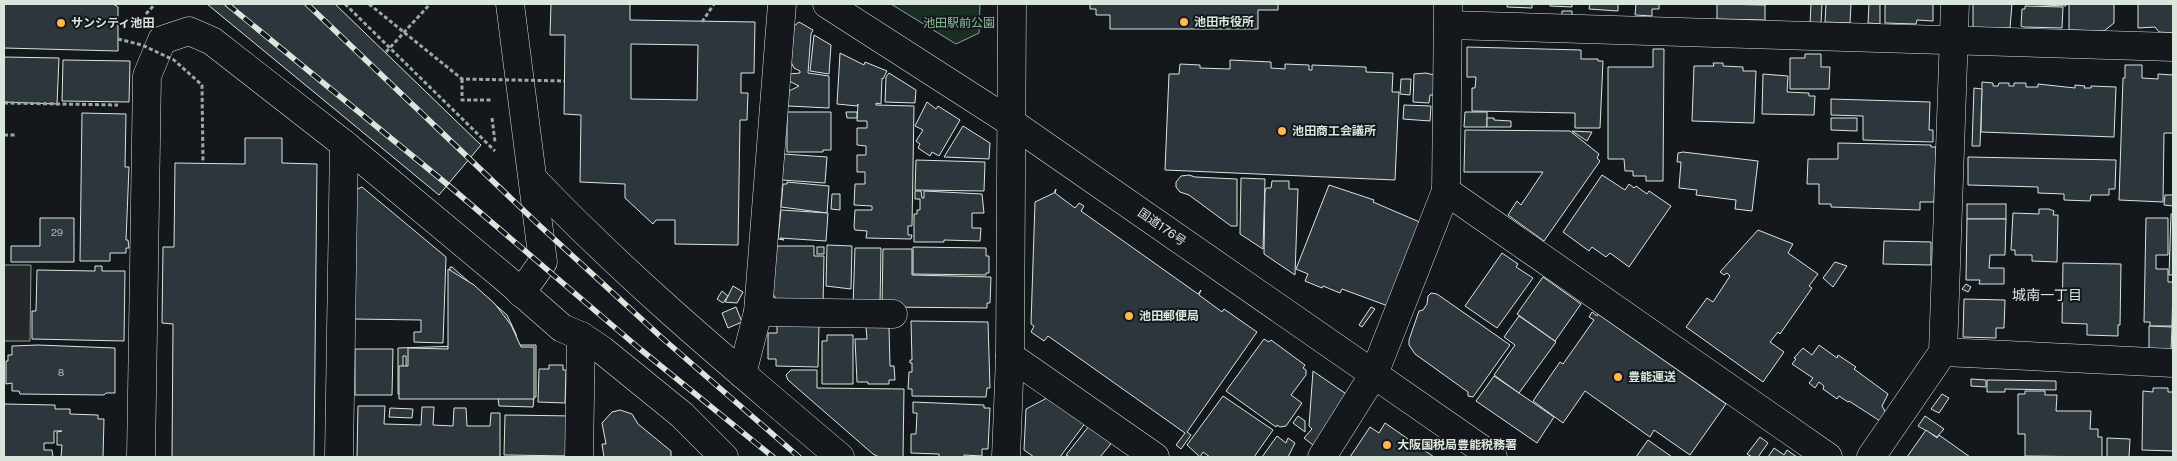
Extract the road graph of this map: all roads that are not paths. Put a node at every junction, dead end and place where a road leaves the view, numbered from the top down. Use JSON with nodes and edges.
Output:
{"nodes":[{"id":1,"x":510,"y":4,"type":"edge"},
{"id":2,"x":782,"y":4,"type":"edge"},
{"id":3,"x":826,"y":4,"type":"edge"},
{"id":4,"x":1012,"y":4,"type":"edge"},
{"id":5,"x":1955,"y":4,"type":"edge"},
{"id":6,"x":1448,"y":15,"type":"edge"},
{"id":7,"x":1954,"y":39,"type":"junction"},
{"id":8,"x":2173,"y":47,"type":"edge"},
{"id":9,"x":1012,"y":123,"type":"junction"},
{"id":10,"x":344,"y":144,"type":"junction"},
{"id":11,"x":533,"y":179,"type":"junction"},
{"id":12,"x":1446,"y":191,"type":"junction"},
{"id":13,"x":521,"y":293,"type":"junction"},
{"id":14,"x":758,"y":312,"type":"junction"},
{"id":15,"x":893,"y":314,"type":"dead end"},
{"id":16,"x":581,"y":336,"type":"junction"},
{"id":17,"x":1943,"y":352,"type":"junction"},
{"id":18,"x":1010,"y":356,"type":"junction"},
{"id":19,"x":2173,"y":363,"type":"edge"},
{"id":20,"x":742,"y":374,"type":"junction"},
{"id":21,"x":1374,"y":374,"type":"junction"},
{"id":22,"x":141,"y":457,"type":"edge"},
{"id":23,"x":339,"y":457,"type":"edge"},
{"id":24,"x":579,"y":457,"type":"edge"},
{"id":25,"x":724,"y":457,"type":"edge"},
{"id":26,"x":840,"y":457,"type":"edge"},
{"id":27,"x":1006,"y":457,"type":"edge"},
{"id":28,"x":1155,"y":457,"type":"edge"},
{"id":29,"x":1322,"y":457,"type":"edge"},
{"id":30,"x":1493,"y":457,"type":"edge"},
{"id":31,"x":1828,"y":457,"type":"edge"},
{"id":32,"x":1871,"y":457,"type":"edge"}],
"edges":[{"from":1,"to":11,"type":"main road"},
{"from":2,"to":14,"type":"main road"},
{"from":3,"to":9,"type":"main road","name":"国道176号"},
{"from":4,"to":9,"type":"main road"},
{"from":5,"to":7,"type":"main road"},
{"from":6,"to":7,"type":"main road"},
{"from":6,"to":12,"type":"main road"},
{"from":7,"to":8,"type":"main road"},
{"from":7,"to":17,"type":"main road"},
{"from":9,"to":18,"type":"main road"},
{"from":9,"to":21,"type":"main road","name":"国道176号"},
{"from":10,"to":13,"type":"main road"},
{"from":10,"to":22,"type":"main road"},
{"from":10,"to":23,"type":"main road"},
{"from":11,"to":13,"type":"main road"},
{"from":11,"to":20,"type":"main road"},
{"from":12,"to":21,"type":"main road"},
{"from":12,"to":31,"type":"main road"},
{"from":13,"to":16,"type":"main road"},
{"from":14,"to":15,"type":"main road"},
{"from":14,"to":20,"type":"main road"},
{"from":16,"to":24,"type":"main road"},
{"from":16,"to":25,"type":"main road"},
{"from":17,"to":19,"type":"main road"},
{"from":17,"to":32,"type":"main road"},
{"from":18,"to":27,"type":"main road"},
{"from":18,"to":28,"type":"main road"},
{"from":20,"to":26,"type":"main road"},
{"from":21,"to":29,"type":"main road"},
{"from":21,"to":30,"type":"main road","name":"国道176号"}]}
